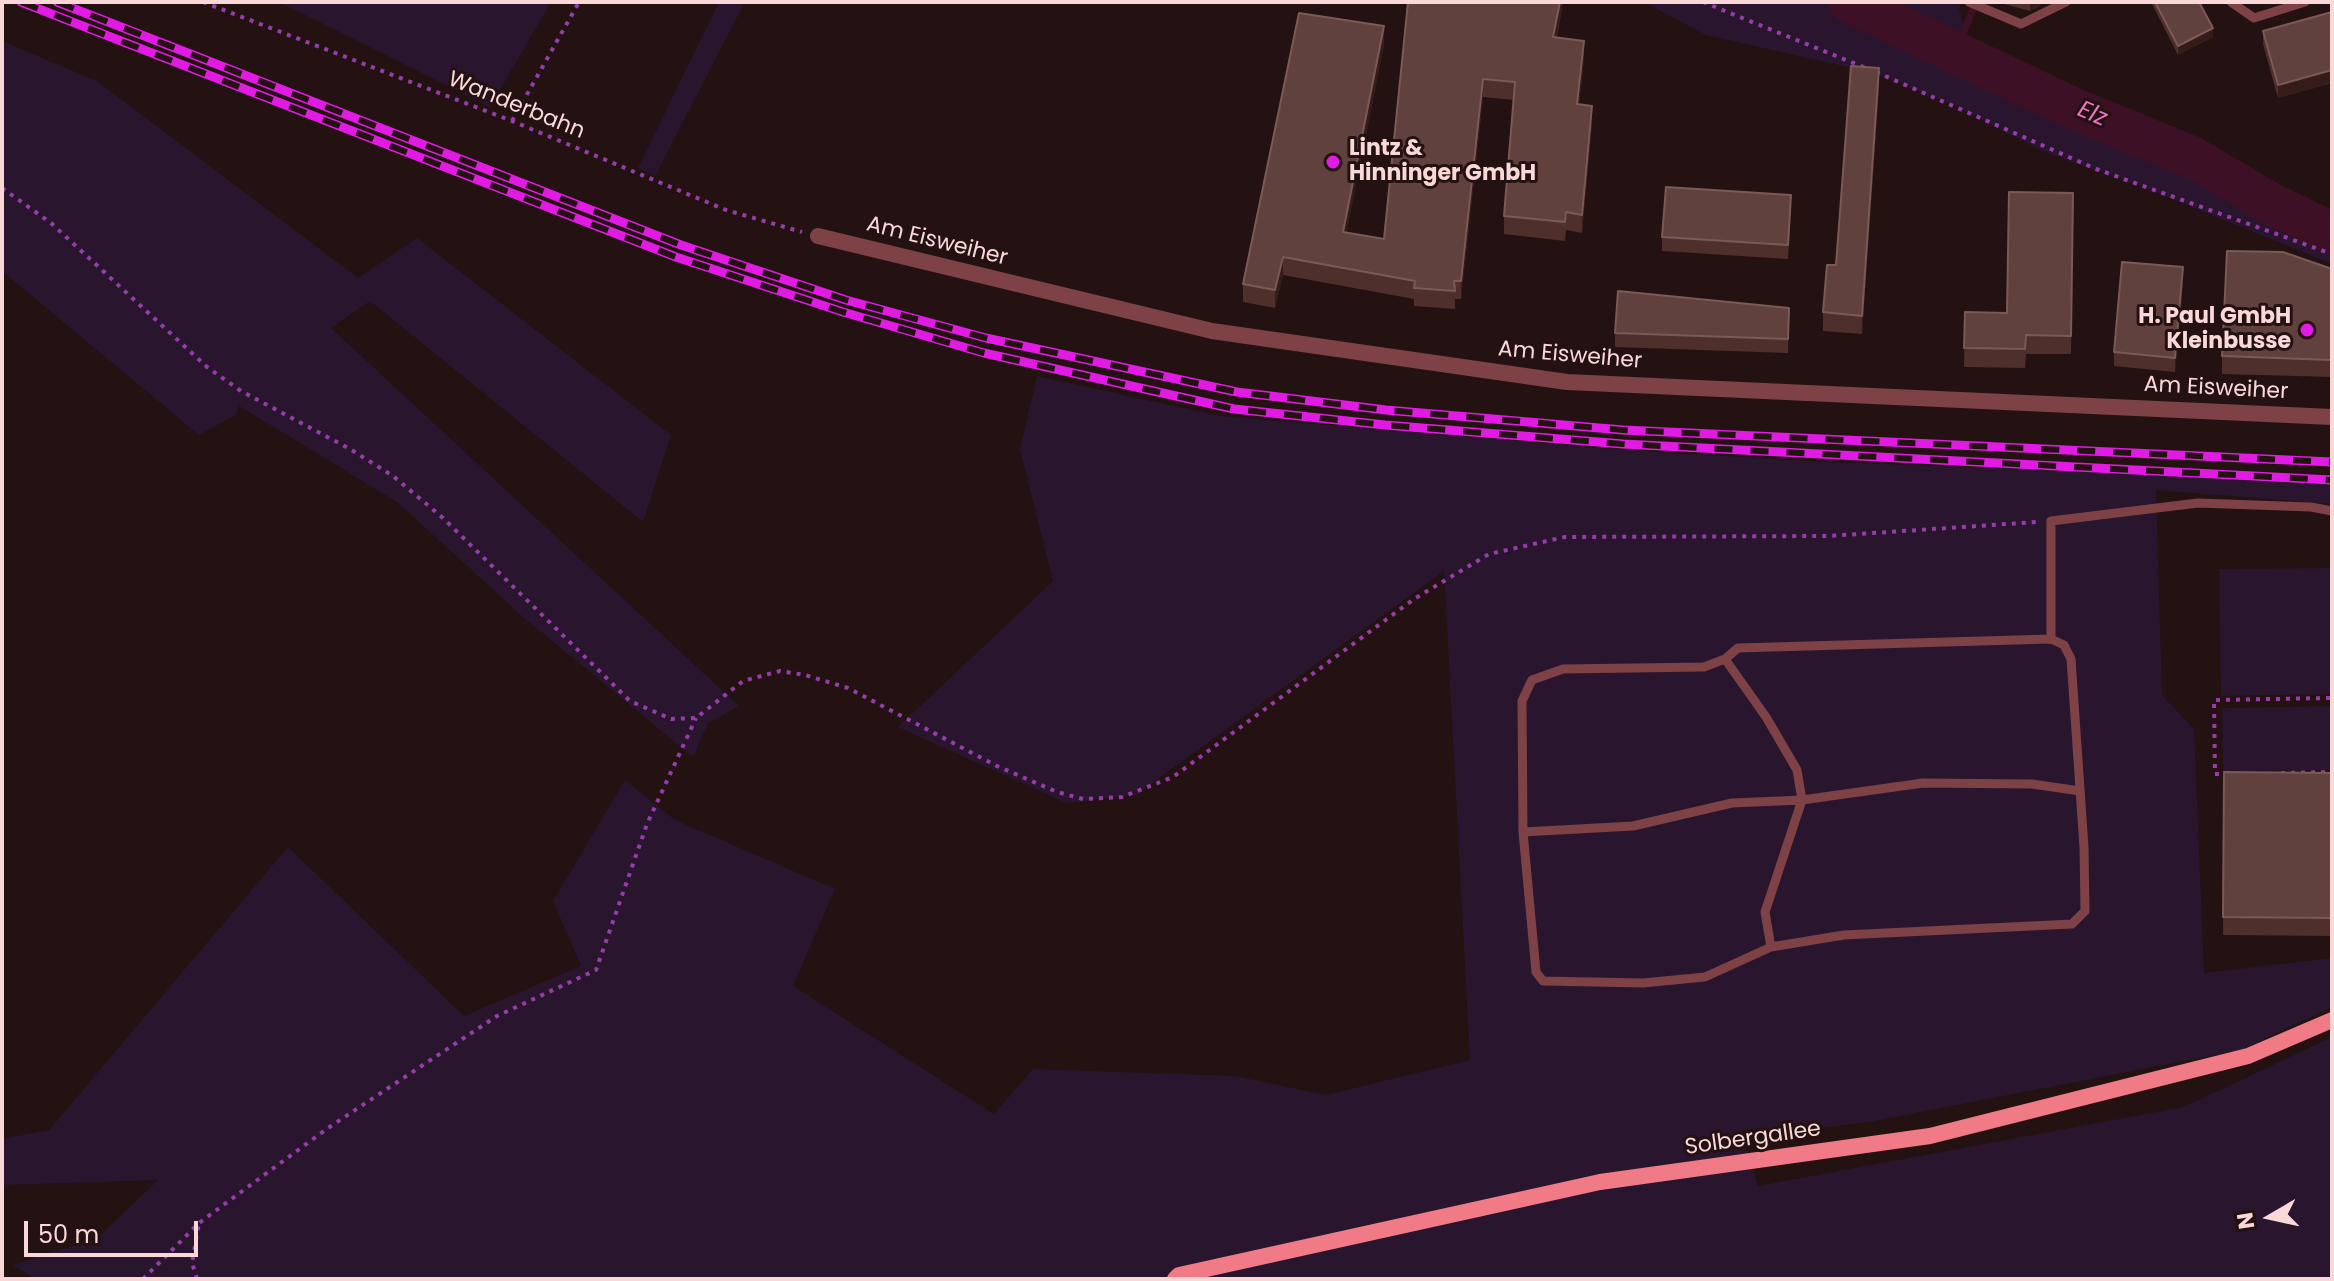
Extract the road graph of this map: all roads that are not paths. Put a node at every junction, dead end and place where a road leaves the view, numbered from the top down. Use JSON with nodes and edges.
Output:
{"nodes":[{"id":1,"x":1969,"y":2,"type":"edge"},
{"id":2,"x":2066,"y":2,"type":"edge"},
{"id":3,"x":2231,"y":2,"type":"edge"},
{"id":4,"x":2305,"y":2,"type":"edge"},
{"id":5,"x":818,"y":236,"type":"road end"},
{"id":6,"x":2332,"y":417,"type":"edge"},
{"id":7,"x":2332,"y":511,"type":"edge"},
{"id":8,"x":2051,"y":639,"type":"junction"},
{"id":9,"x":1725,"y":659,"type":"junction"},
{"id":10,"x":2080,"y":791,"type":"junction"},
{"id":11,"x":1802,"y":800,"type":"junction"},
{"id":12,"x":1523,"y":832,"type":"junction"},
{"id":13,"x":1771,"y":947,"type":"junction"},
{"id":14,"x":2332,"y":1020,"type":"edge"},
{"id":15,"x":1175,"y":1279,"type":"edge"}],
"edges":[{"from":1,"to":2,"type":"lane"},
{"from":3,"to":4,"type":"lane"},
{"from":5,"to":6,"type":"street","name":"Am Eisweiher"},
{"from":7,"to":8,"type":"lane"},
{"from":8,"to":9,"type":"lane"},
{"from":8,"to":10,"type":"lane"},
{"from":9,"to":11,"type":"lane"},
{"from":9,"to":12,"type":"lane"},
{"from":10,"to":11,"type":"lane"},
{"from":10,"to":13,"type":"lane"},
{"from":11,"to":12,"type":"lane"},
{"from":11,"to":13,"type":"lane"},
{"from":12,"to":13,"type":"lane"},
{"from":14,"to":15,"type":"street","name":"Solbergallee"}]}
